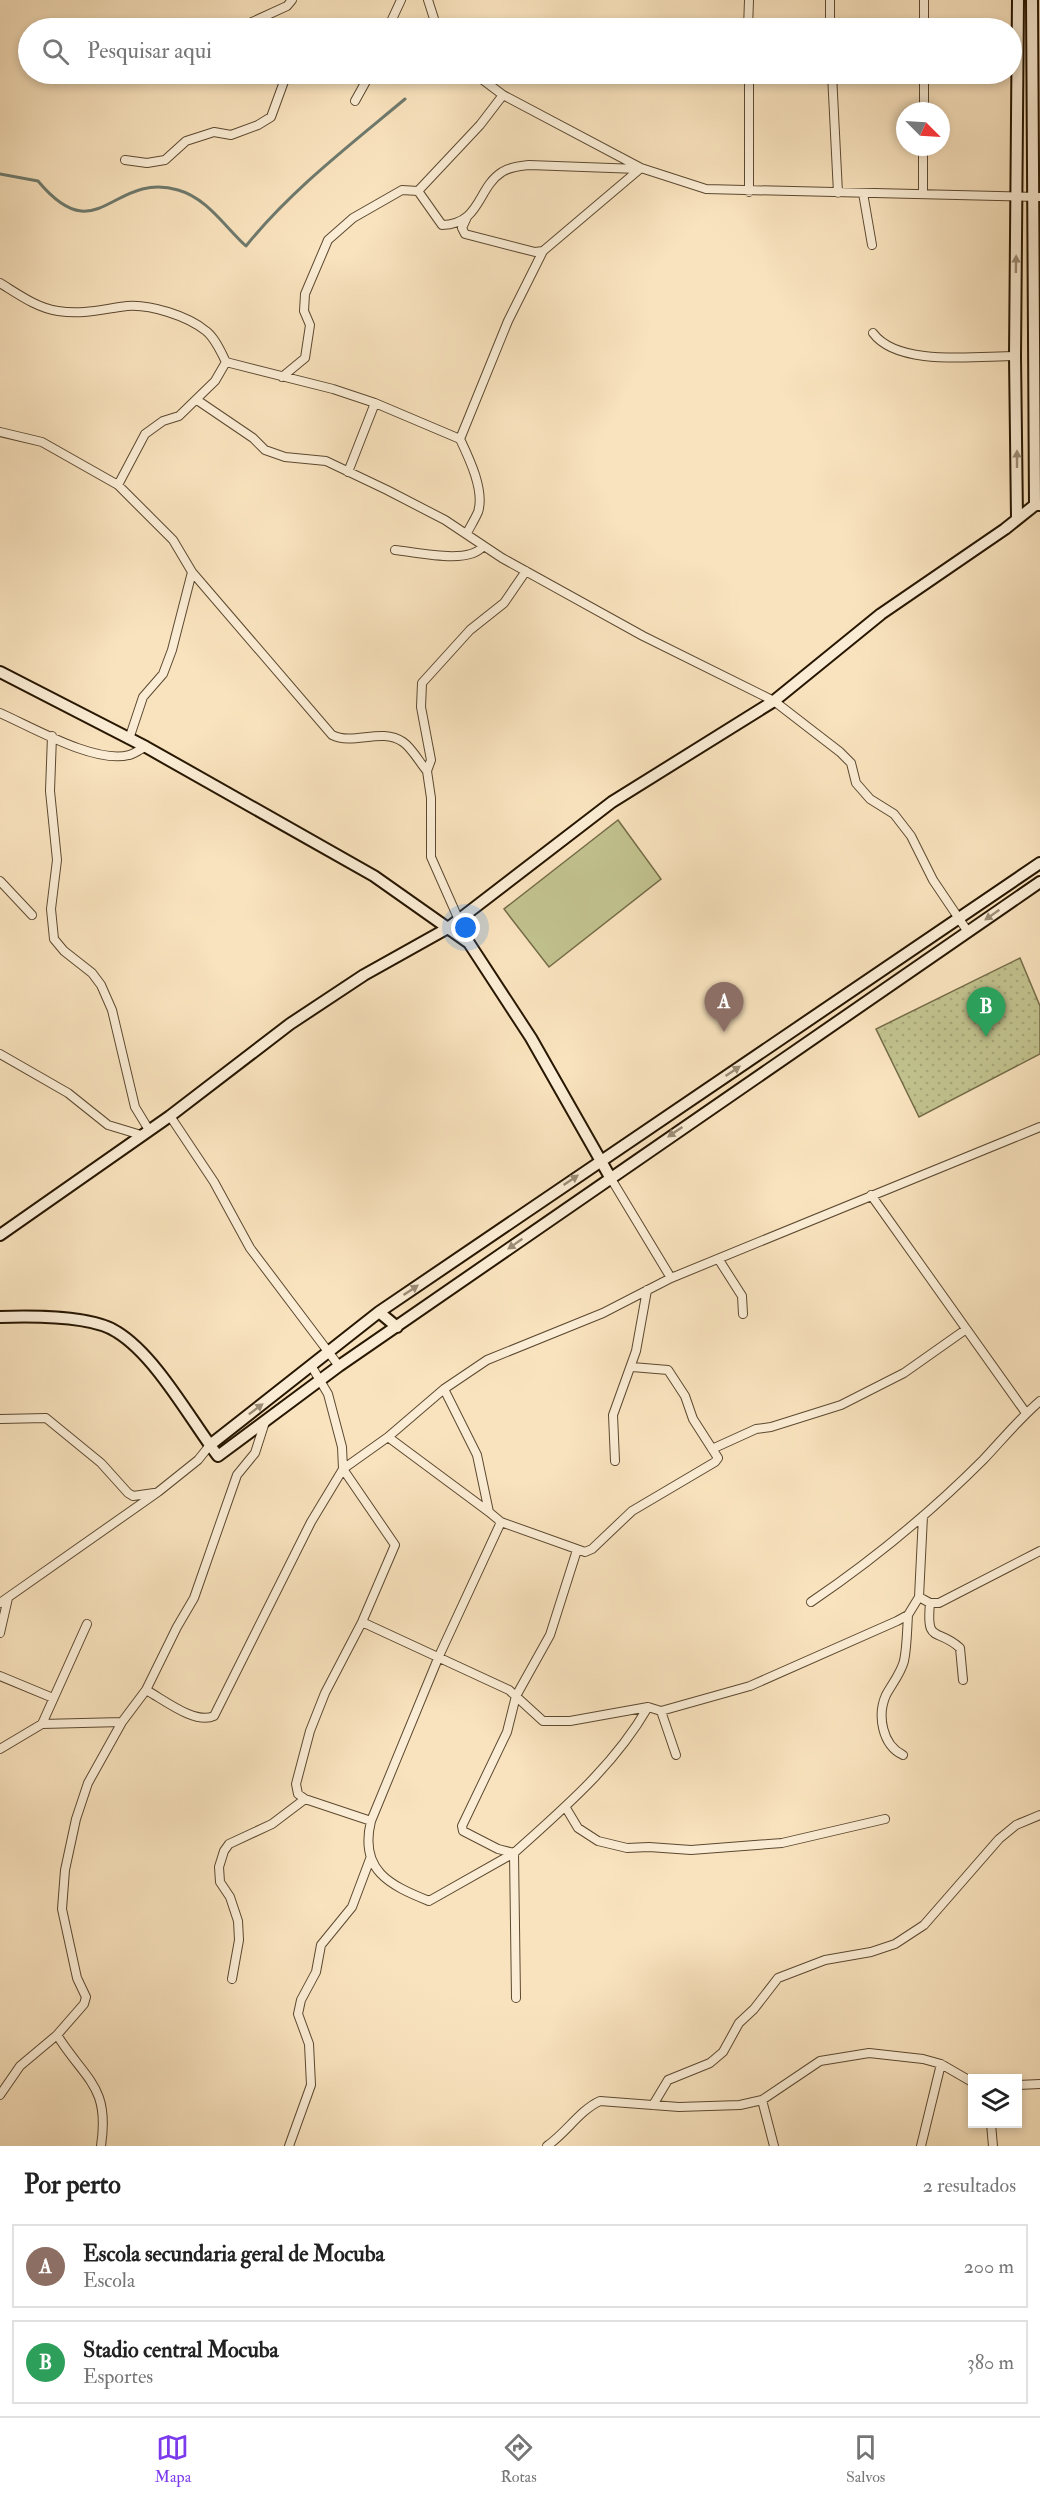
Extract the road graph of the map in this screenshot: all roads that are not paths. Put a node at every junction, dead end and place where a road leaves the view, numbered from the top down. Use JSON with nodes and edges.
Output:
{"nodes":[{"id":1,"x":292,"y":0,"type":"edge"},
{"id":2,"x":400,"y":0,"type":"edge"},
{"id":3,"x":428,"y":0,"type":"edge"},
{"id":4,"x":749,"y":0,"type":"edge"},
{"id":5,"x":830,"y":0,"type":"edge"},
{"id":6,"x":924,"y":0,"type":"edge"},
{"id":7,"x":1018,"y":0,"type":"edge"},
{"id":8,"x":1032,"y":0,"type":"edge"},
{"id":9,"x":261,"y":18,"type":"edge"},
{"id":10,"x":392,"y":18,"type":"edge"},
{"id":11,"x":434,"y":18,"type":"edge"},
{"id":12,"x":748,"y":18,"type":"edge"},
{"id":13,"x":830,"y":18,"type":"edge"},
{"id":14,"x":924,"y":18,"type":"edge"},
{"id":15,"x":1017,"y":18,"type":"edge"},
{"id":16,"x":283,"y":84,"type":"edge"},
{"id":17,"x":365,"y":84,"type":"edge"},
{"id":18,"x":488,"y":84,"type":"edge"},
{"id":19,"x":749,"y":84,"type":"edge"},
{"id":20,"x":833,"y":84,"type":"edge"},
{"id":21,"x":924,"y":84,"type":"edge"},
{"id":22,"x":1016,"y":84,"type":"edge"},
{"id":23,"x":503,"y":95,"type":"junction"},
{"id":24,"x":356,"y":101,"type":"dead end"},
{"id":25,"x":924,"y":102,"type":"edge"},
{"id":26,"x":924,"y":156,"type":"edge"},
{"id":27,"x":125,"y":160,"type":"dead end"},
{"id":28,"x":640,"y":168,"type":"junction"},
{"id":29,"x":418,"y":191,"type":"junction"},
{"id":30,"x":749,"y":192,"type":"junction"},
{"id":31,"x":838,"y":193,"type":"junction"},
{"id":32,"x":863,"y":193,"type":"junction"},
{"id":33,"x":923,"y":194,"type":"junction"},
{"id":34,"x":1036,"y":197,"type":"edge"},
{"id":35,"x":1017,"y":198,"type":"junction"},
{"id":36,"x":466,"y":217,"type":"junction"},
{"id":37,"x":872,"y":245,"type":"dead end"},
{"id":38,"x":543,"y":251,"type":"junction"},
{"id":39,"x":0,"y":283,"type":"edge"},
{"id":40,"x":873,"y":333,"type":"dead end"},
{"id":41,"x":1015,"y":356,"type":"junction"},
{"id":42,"x":226,"y":362,"type":"junction"},
{"id":43,"x":282,"y":377,"type":"junction"},
{"id":44,"x":197,"y":400,"type":"junction"},
{"id":45,"x":375,"y":404,"type":"junction"},
{"id":46,"x":0,"y":432,"type":"edge"},
{"id":47,"x":460,"y":439,"type":"junction"},
{"id":48,"x":348,"y":472,"type":"junction"},
{"id":49,"x":118,"y":485,"type":"junction"},
{"id":50,"x":1037,"y":505,"type":"edge"},
{"id":51,"x":1017,"y":518,"type":"junction"},
{"id":52,"x":466,"y":533,"type":"junction"},
{"id":53,"x":483,"y":546,"type":"junction"},
{"id":54,"x":395,"y":550,"type":"dead end"},
{"id":55,"x":192,"y":572,"type":"junction"},
{"id":56,"x":526,"y":572,"type":"junction"},
{"id":57,"x":0,"y":672,"type":"edge"},
{"id":58,"x":774,"y":701,"type":"junction"},
{"id":59,"x":0,"y":713,"type":"edge"},
{"id":60,"x":52,"y":736,"type":"junction"},
{"id":61,"x":129,"y":739,"type":"junction"},
{"id":62,"x":146,"y":747,"type":"junction"},
{"id":63,"x":427,"y":771,"type":"junction"},
{"id":64,"x":1040,"y":863,"type":"edge"},
{"id":65,"x":0,"y":881,"type":"edge"},
{"id":66,"x":1040,"y":882,"type":"edge"},
{"id":67,"x":32,"y":915,"type":"dead end"},
{"id":68,"x":458,"y":918,"type":"junction"},
{"id":69,"x":958,"y":918,"type":"junction"},
{"id":70,"x":448,"y":928,"type":"junction"},
{"id":71,"x":968,"y":932,"type":"junction"},
{"id":72,"x":810,"y":1019,"type":"junction"},
{"id":73,"x":819,"y":1033,"type":"junction"},
{"id":74,"x":0,"y":1054,"type":"edge"},
{"id":75,"x":170,"y":1116,"type":"junction"},
{"id":76,"x":1040,"y":1127,"type":"edge"},
{"id":77,"x":145,"y":1132,"type":"junction"},
{"id":78,"x":601,"y":1160,"type":"junction"},
{"id":79,"x":610,"y":1177,"type":"junction"},
{"id":80,"x":871,"y":1195,"type":"junction"},
{"id":81,"x":0,"y":1235,"type":"edge"},
{"id":82,"x":719,"y":1260,"type":"junction"},
{"id":83,"x":671,"y":1278,"type":"junction"},
{"id":84,"x":647,"y":1290,"type":"junction"},
{"id":85,"x":379,"y":1312,"type":"junction"},
{"id":86,"x":743,"y":1314,"type":"dead end"},
{"id":87,"x":0,"y":1317,"type":"edge"},
{"id":88,"x":397,"y":1327,"type":"junction"},
{"id":89,"x":965,"y":1330,"type":"junction"},
{"id":90,"x":329,"y":1353,"type":"junction"},
{"id":91,"x":339,"y":1366,"type":"junction"},
{"id":92,"x":312,"y":1367,"type":"junction"},
{"id":93,"x":632,"y":1367,"type":"junction"},
{"id":94,"x":320,"y":1380,"type":"junction"},
{"id":95,"x":444,"y":1389,"type":"junction"},
{"id":96,"x":1040,"y":1401,"type":"edge"},
{"id":97,"x":1026,"y":1413,"type":"junction"},
{"id":98,"x":0,"y":1419,"type":"edge"},
{"id":99,"x":266,"y":1421,"type":"junction"},
{"id":100,"x":388,"y":1437,"type":"junction"},
{"id":101,"x":210,"y":1445,"type":"junction"},
{"id":102,"x":712,"y":1449,"type":"junction"},
{"id":103,"x":218,"y":1456,"type":"junction"},
{"id":104,"x":198,"y":1460,"type":"junction"},
{"id":105,"x":615,"y":1461,"type":"dead end"},
{"id":106,"x":343,"y":1469,"type":"junction"},
{"id":107,"x":158,"y":1492,"type":"junction"},
{"id":108,"x":489,"y":1512,"type":"junction"},
{"id":109,"x":923,"y":1516,"type":"junction"},
{"id":110,"x":501,"y":1522,"type":"junction"},
{"id":111,"x":577,"y":1550,"type":"junction"},
{"id":112,"x":1040,"y":1551,"type":"edge"},
{"id":113,"x":919,"y":1597,"type":"junction"},
{"id":114,"x":8,"y":1599,"type":"junction"},
{"id":115,"x":811,"y":1602,"type":"dead end"},
{"id":116,"x":0,"y":1603,"type":"edge"},
{"id":117,"x":930,"y":1603,"type":"junction"},
{"id":118,"x":908,"y":1615,"type":"junction"},
{"id":119,"x":362,"y":1622,"type":"junction"},
{"id":120,"x":87,"y":1624,"type":"dead end"},
{"id":121,"x":0,"y":1633,"type":"edge"},
{"id":122,"x":439,"y":1656,"type":"junction"},
{"id":123,"x":0,"y":1676,"type":"edge"},
{"id":124,"x":963,"y":1680,"type":"dead end"},
{"id":125,"x":146,"y":1690,"type":"junction"},
{"id":126,"x":516,"y":1696,"type":"junction"},
{"id":127,"x":53,"y":1698,"type":"junction"},
{"id":128,"x":648,"y":1707,"type":"junction"},
{"id":129,"x":661,"y":1711,"type":"junction"},
{"id":130,"x":122,"y":1722,"type":"junction"},
{"id":131,"x":42,"y":1724,"type":"junction"},
{"id":132,"x":0,"y":1749,"type":"edge"},
{"id":133,"x":676,"y":1755,"type":"dead end"},
{"id":134,"x":903,"y":1755,"type":"dead end"},
{"id":135,"x":304,"y":1799,"type":"junction"},
{"id":136,"x":566,"y":1808,"type":"junction"},
{"id":137,"x":1040,"y":1815,"type":"edge"},
{"id":138,"x":885,"y":1819,"type":"dead end"},
{"id":139,"x":371,"y":1821,"type":"junction"},
{"id":140,"x":514,"y":1853,"type":"junction"},
{"id":141,"x":370,"y":1859,"type":"junction"},
{"id":142,"x":232,"y":1979,"type":"dead end"},
{"id":143,"x":516,"y":1998,"type":"dead end"},
{"id":144,"x":57,"y":2035,"type":"junction"},
{"id":145,"x":940,"y":2064,"type":"junction"},
{"id":146,"x":968,"y":2080,"type":"edge"},
{"id":147,"x":1040,"y":2084,"type":"edge"},
{"id":148,"x":1022,"y":2085,"type":"edge"},
{"id":149,"x":0,"y":2095,"type":"edge"},
{"id":150,"x":762,"y":2100,"type":"junction"},
{"id":151,"x":653,"y":2105,"type":"junction"},
{"id":152,"x":991,"y":2128,"type":"edge"},
{"id":153,"x":101,"y":2146,"type":"edge"},
{"id":154,"x":289,"y":2146,"type":"edge"},
{"id":155,"x":547,"y":2146,"type":"edge"},
{"id":156,"x":774,"y":2146,"type":"edge"},
{"id":157,"x":921,"y":2146,"type":"edge"},
{"id":158,"x":993,"y":2146,"type":"edge"}],
"edges":[{"from":1,"to":9,"type":"street"},
{"from":2,"to":10,"type":"street"},
{"from":3,"to":11,"type":"street"},
{"from":4,"to":12,"type":"street"},
{"from":5,"to":13,"type":"street"},
{"from":6,"to":14,"type":"street"},
{"from":7,"to":15,"type":"street"},
{"from":8,"to":34,"type":"street"},
{"from":16,"to":27,"type":"street"},
{"from":17,"to":24,"type":"street"},
{"from":18,"to":23,"type":"street"},
{"from":19,"to":30,"type":"street"},
{"from":20,"to":31,"type":"street"},
{"from":21,"to":25,"type":"street"},
{"from":22,"to":35,"type":"street"},
{"from":23,"to":28,"type":"street"},
{"from":23,"to":29,"type":"street"},
{"from":26,"to":33,"type":"street"},
{"from":28,"to":30,"type":"street"},
{"from":28,"to":36,"type":"street"},
{"from":28,"to":38,"type":"street"},
{"from":29,"to":36,"type":"street"},
{"from":29,"to":43,"type":"street"},
{"from":30,"to":31,"type":"street"},
{"from":31,"to":32,"type":"street"},
{"from":32,"to":33,"type":"street"},
{"from":32,"to":37,"type":"street"},
{"from":33,"to":35,"type":"street"},
{"from":34,"to":35,"type":"street"},
{"from":34,"to":50,"type":"street"},
{"from":41,"to":35,"type":"street","one_way":true},
{"from":36,"to":38,"type":"street"},
{"from":38,"to":47,"type":"street"},
{"from":39,"to":42,"type":"street"},
{"from":40,"to":41,"type":"street"},
{"from":51,"to":41,"type":"street","one_way":true},
{"from":42,"to":43,"type":"street"},
{"from":42,"to":44,"type":"street"},
{"from":43,"to":45,"type":"street"},
{"from":44,"to":48,"type":"street"},
{"from":44,"to":49,"type":"street"},
{"from":45,"to":47,"type":"street"},
{"from":45,"to":48,"type":"street"},
{"from":46,"to":49,"type":"street"},
{"from":47,"to":52,"type":"street"},
{"from":48,"to":52,"type":"street"},
{"from":49,"to":55,"type":"street"},
{"from":50,"to":51,"type":"street"},
{"from":51,"to":58,"type":"street"},
{"from":52,"to":53,"type":"street"},
{"from":53,"to":54,"type":"street"},
{"from":53,"to":56,"type":"street"},
{"from":55,"to":61,"type":"street"},
{"from":55,"to":63,"type":"street"},
{"from":56,"to":58,"type":"street"},
{"from":56,"to":63,"type":"street"},
{"from":57,"to":61,"type":"street"},
{"from":58,"to":68,"type":"street"},
{"from":58,"to":69,"type":"street"},
{"from":59,"to":60,"type":"street"},
{"from":60,"to":62,"type":"street"},
{"from":60,"to":77,"type":"street"},
{"from":61,"to":62,"type":"street"},
{"from":62,"to":70,"type":"street"},
{"from":63,"to":68,"type":"street"},
{"from":64,"to":69,"type":"street"},
{"from":65,"to":67,"type":"street"},
{"from":66,"to":71,"type":"street","one_way":true},
{"from":68,"to":70,"type":"street"},
{"from":69,"to":71,"type":"street"},
{"from":69,"to":72,"type":"street"},
{"from":70,"to":75,"type":"street"},
{"from":70,"to":78,"type":"street"},
{"from":71,"to":73,"type":"street"},
{"from":72,"to":73,"type":"street"},
{"from":78,"to":72,"type":"street","one_way":true},
{"from":73,"to":79,"type":"street","one_way":true},
{"from":74,"to":77,"type":"street"},
{"from":75,"to":77,"type":"street"},
{"from":75,"to":90,"type":"street"},
{"from":76,"to":80,"type":"street"},
{"from":77,"to":81,"type":"street"},
{"from":78,"to":79,"type":"street"},
{"from":85,"to":78,"type":"street","one_way":true},
{"from":79,"to":83,"type":"street"},
{"from":79,"to":88,"type":"street","one_way":true},
{"from":80,"to":82,"type":"street"},
{"from":80,"to":89,"type":"street"},
{"from":82,"to":83,"type":"street"},
{"from":82,"to":86,"type":"street"},
{"from":83,"to":84,"type":"street"},
{"from":84,"to":93,"type":"street"},
{"from":84,"to":95,"type":"street"},
{"from":85,"to":88,"type":"street"},
{"from":85,"to":90,"type":"street"},
{"from":87,"to":101,"type":"street"},
{"from":88,"to":91,"type":"street"},
{"from":89,"to":97,"type":"street"},
{"from":89,"to":102,"type":"street"},
{"from":90,"to":91,"type":"street"},
{"from":90,"to":92,"type":"street"},
{"from":91,"to":94,"type":"street"},
{"from":92,"to":94,"type":"street"},
{"from":101,"to":92,"type":"street","one_way":true},
{"from":93,"to":102,"type":"street"},
{"from":93,"to":105,"type":"street"},
{"from":94,"to":99,"type":"street"},
{"from":94,"to":106,"type":"street"},
{"from":95,"to":100,"type":"street"},
{"from":95,"to":108,"type":"street"},
{"from":96,"to":97,"type":"street"},
{"from":97,"to":109,"type":"street"},
{"from":98,"to":107,"type":"street"},
{"from":99,"to":103,"type":"street"},
{"from":99,"to":125,"type":"street"},
{"from":100,"to":106,"type":"street"},
{"from":100,"to":108,"type":"street"},
{"from":101,"to":103,"type":"street"},
{"from":101,"to":104,"type":"street"},
{"from":102,"to":111,"type":"street"},
{"from":103,"to":104,"type":"street"},
{"from":104,"to":107,"type":"street"},
{"from":106,"to":119,"type":"street"},
{"from":106,"to":125,"type":"street"},
{"from":107,"to":114,"type":"street"},
{"from":108,"to":110,"type":"street"},
{"from":109,"to":113,"type":"street"},
{"from":109,"to":115,"type":"street"},
{"from":110,"to":111,"type":"street"},
{"from":110,"to":122,"type":"street"},
{"from":111,"to":126,"type":"street"},
{"from":112,"to":117,"type":"street"},
{"from":113,"to":117,"type":"street"},
{"from":113,"to":118,"type":"street"},
{"from":114,"to":116,"type":"street"},
{"from":114,"to":121,"type":"street"},
{"from":117,"to":124,"type":"street"},
{"from":118,"to":129,"type":"street"},
{"from":118,"to":134,"type":"street"},
{"from":119,"to":122,"type":"street"},
{"from":119,"to":135,"type":"street"},
{"from":120,"to":127,"type":"street"},
{"from":122,"to":126,"type":"street"},
{"from":122,"to":139,"type":"street"},
{"from":123,"to":127,"type":"street"},
{"from":125,"to":130,"type":"street"},
{"from":126,"to":128,"type":"street"},
{"from":126,"to":140,"type":"street"},
{"from":127,"to":131,"type":"street"},
{"from":128,"to":129,"type":"street"},
{"from":128,"to":136,"type":"street"},
{"from":129,"to":133,"type":"street"},
{"from":130,"to":131,"type":"street"},
{"from":130,"to":144,"type":"street"},
{"from":131,"to":132,"type":"street"},
{"from":135,"to":139,"type":"street"},
{"from":135,"to":142,"type":"street"},
{"from":136,"to":138,"type":"street"},
{"from":136,"to":140,"type":"street"},
{"from":137,"to":151,"type":"street"},
{"from":139,"to":141,"type":"street"},
{"from":140,"to":141,"type":"street"},
{"from":140,"to":143,"type":"street"},
{"from":141,"to":154,"type":"street"},
{"from":144,"to":149,"type":"street"},
{"from":144,"to":153,"type":"street"},
{"from":145,"to":146,"type":"street"},
{"from":145,"to":150,"type":"street"},
{"from":145,"to":157,"type":"street"},
{"from":147,"to":148,"type":"street"},
{"from":150,"to":151,"type":"street"},
{"from":150,"to":156,"type":"street"},
{"from":151,"to":155,"type":"street"},
{"from":152,"to":158,"type":"street"}]}
